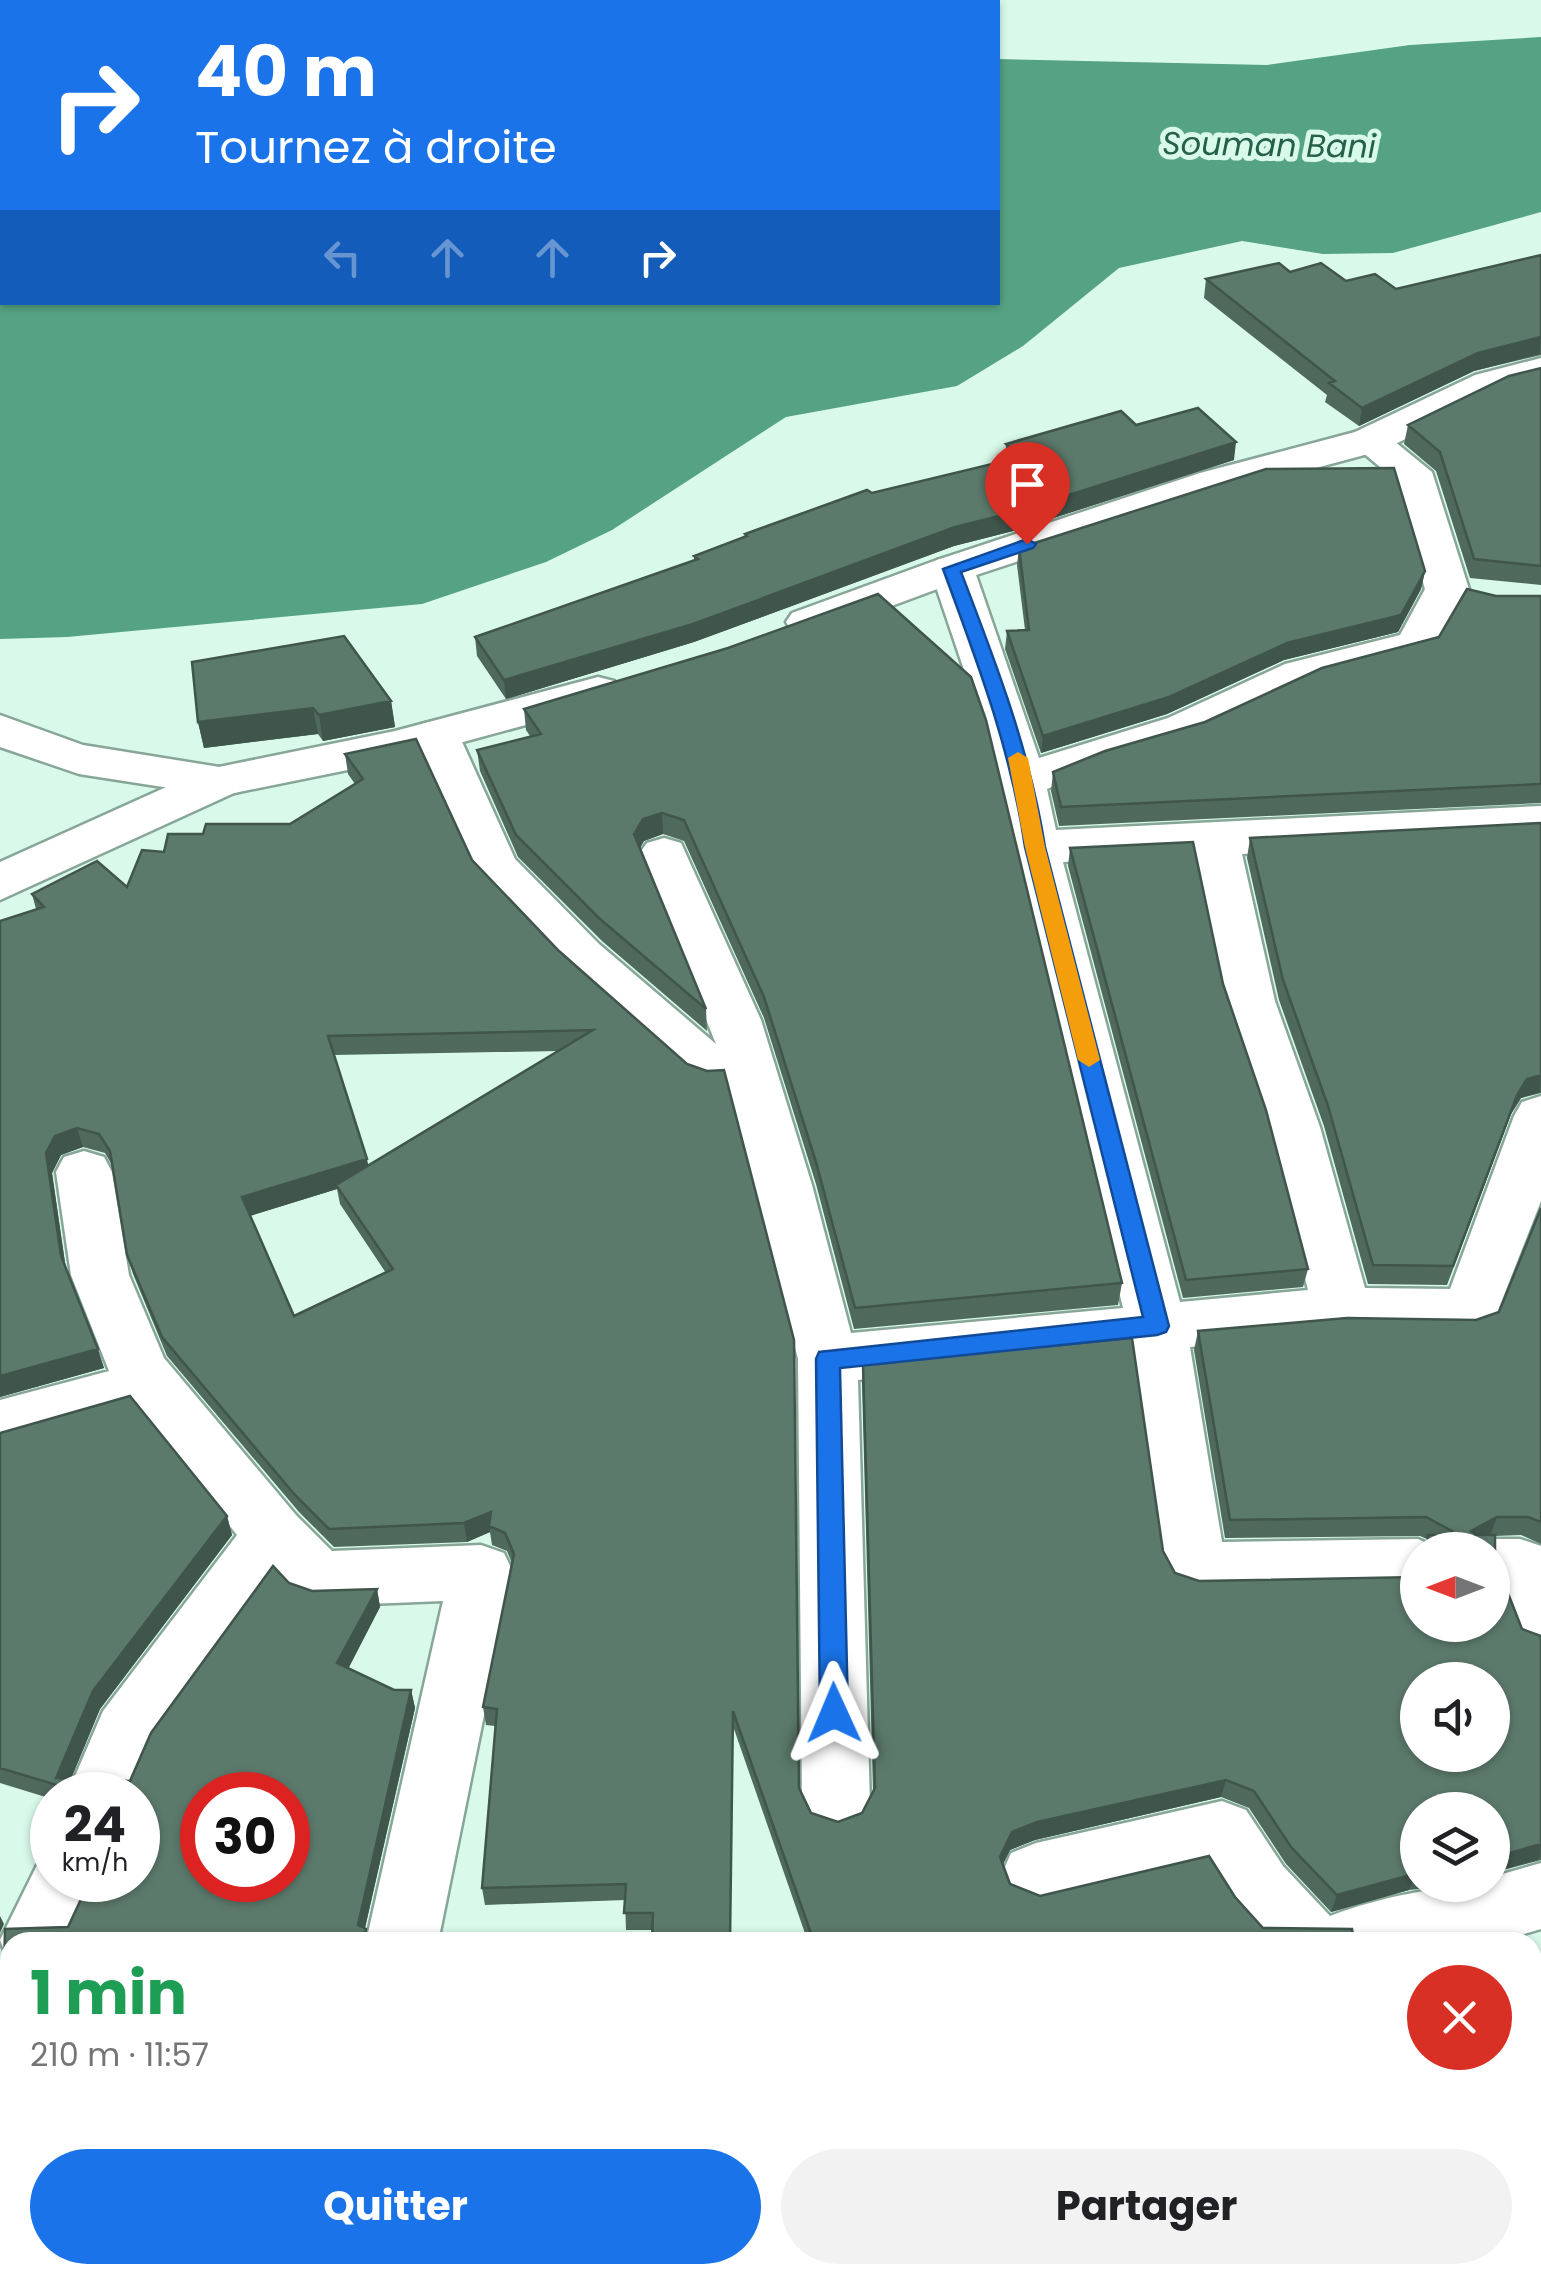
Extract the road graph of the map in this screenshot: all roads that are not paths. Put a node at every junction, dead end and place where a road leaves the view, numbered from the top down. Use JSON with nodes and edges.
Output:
{"nodes":[{"id":1,"x":1541,"y":370,"type":"edge"},
{"id":2,"x":1369,"y":441,"type":"junction"},
{"id":3,"x":952,"y":569,"type":"junction"},
{"id":4,"x":777,"y":633,"type":"edge"},
{"id":5,"x":641,"y":678,"type":"edge"},
{"id":6,"x":0,"y":729,"type":"edge"},
{"id":7,"x":438,"y":734,"type":"junction"},
{"id":8,"x":221,"y":781,"type":"junction"},
{"id":9,"x":1025,"y":781,"type":"junction"},
{"id":10,"x":1541,"y":822,"type":"edge"},
{"id":11,"x":1215,"y":842,"type":"junction"},
{"id":12,"x":1035,"y":847,"type":"junction"},
{"id":13,"x":664,"y":854,"type":"dead end"},
{"id":14,"x":0,"y":884,"type":"edge"},
{"id":15,"x":747,"y":1064,"type":"junction"},
{"id":16,"x":1541,"y":1116,"type":"edge"},
{"id":17,"x":84,"y":1172,"type":"dead end"},
{"id":18,"x":1342,"y":1310,"type":"junction"},
{"id":19,"x":1157,"y":1326,"type":"junction"},
{"id":20,"x":828,"y":1359,"type":"junction"},
{"id":21,"x":150,"y":1383,"type":"junction"},
{"id":22,"x":0,"y":1425,"type":"edge"},
{"id":23,"x":274,"y":1534,"type":"junction"},
{"id":24,"x":1400,"y":1566,"type":"edge"},
{"id":25,"x":1518,"y":1566,"type":"edge"},
{"id":26,"x":1541,"y":1626,"type":"edge"},
{"id":27,"x":110,"y":1772,"type":"edge"},
{"id":28,"x":836,"y":1805,"type":"dead end"},
{"id":29,"x":1036,"y":1876,"type":"dead end"},
{"id":30,"x":1541,"y":1896,"type":"edge"},
{"id":31,"x":55,"y":1902,"type":"edge"},
{"id":32,"x":40,"y":1932,"type":"edge"},
{"id":33,"x":404,"y":1932,"type":"edge"},
{"id":34,"x":1298,"y":1932,"type":"edge"},
{"id":35,"x":1401,"y":1932,"type":"edge"}],
"edges":[{"from":1,"to":2,"type":"street"},
{"from":2,"to":3,"type":"street"},
{"from":2,"to":9,"type":"street"},
{"from":3,"to":4,"type":"street"},
{"from":3,"to":9,"type":"street"},
{"from":5,"to":7,"type":"street"},
{"from":6,"to":8,"type":"street"},
{"from":7,"to":8,"type":"street"},
{"from":7,"to":15,"type":"street"},
{"from":8,"to":14,"type":"street"},
{"from":9,"to":12,"type":"street"},
{"from":10,"to":11,"type":"street"},
{"from":11,"to":12,"type":"street"},
{"from":11,"to":18,"type":"street"},
{"from":12,"to":19,"type":"street"},
{"from":13,"to":15,"type":"street"},
{"from":15,"to":20,"type":"street"},
{"from":16,"to":18,"type":"street"},
{"from":17,"to":21,"type":"street"},
{"from":18,"to":19,"type":"street"},
{"from":19,"to":20,"type":"street"},
{"from":19,"to":24,"type":"street"},
{"from":20,"to":28,"type":"street"},
{"from":21,"to":22,"type":"street"},
{"from":21,"to":23,"type":"street"},
{"from":23,"to":27,"type":"street"},
{"from":23,"to":33,"type":"street"},
{"from":25,"to":26,"type":"street"},
{"from":29,"to":34,"type":"street"},
{"from":30,"to":35,"type":"street"},
{"from":31,"to":32,"type":"street"}]}
